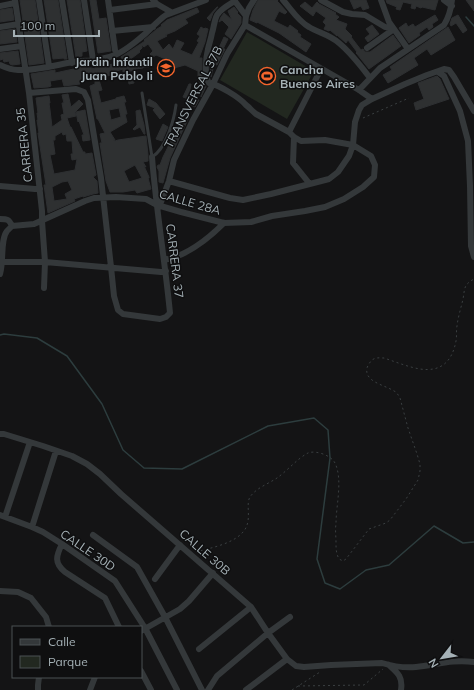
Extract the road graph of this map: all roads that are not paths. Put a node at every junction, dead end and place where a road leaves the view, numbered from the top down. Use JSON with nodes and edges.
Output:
{"nodes":[{"id":1,"x":39,"y":0,"type":"edge"},
{"id":2,"x":62,"y":0,"type":"edge"},
{"id":3,"x":84,"y":0,"type":"edge"},
{"id":4,"x":108,"y":0,"type":"edge"},
{"id":5,"x":206,"y":0,"type":"edge"},
{"id":6,"x":254,"y":0,"type":"edge"},
{"id":7,"x":292,"y":0,"type":"edge"},
{"id":8,"x":321,"y":0,"type":"edge"},
{"id":9,"x":381,"y":0,"type":"edge"},
{"id":10,"x":444,"y":0,"type":"edge"},
{"id":11,"x":234,"y":1,"type":"edge"},
{"id":12,"x":15,"y":2,"type":"edge"},
{"id":13,"x":155,"y":2,"type":"edge"},
{"id":14,"x":284,"y":2,"type":"edge"},
{"id":15,"x":452,"y":3,"type":"edge"},
{"id":16,"x":0,"y":6,"type":"edge"},
{"id":17,"x":110,"y":10,"type":"junction"},
{"id":18,"x":171,"y":12,"type":"junction"},
{"id":19,"x":246,"y":16,"type":"junction"},
{"id":20,"x":19,"y":24,"type":"junction"},
{"id":21,"x":245,"y":25,"type":"junction"},
{"id":22,"x":0,"y":27,"type":"edge"},
{"id":23,"x":153,"y":27,"type":"junction"},
{"id":24,"x":393,"y":28,"type":"junction"},
{"id":25,"x":112,"y":30,"type":"junction"},
{"id":26,"x":22,"y":46,"type":"junction"},
{"id":27,"x":367,"y":48,"type":"dead end"},
{"id":28,"x":0,"y":49,"type":"edge"},
{"id":29,"x":408,"y":49,"type":"junction"},
{"id":30,"x":115,"y":52,"type":"junction"},
{"id":31,"x":93,"y":60,"type":"junction"},
{"id":32,"x":72,"y":62,"type":"junction"},
{"id":33,"x":0,"y":65,"type":"edge"},
{"id":34,"x":49,"y":66,"type":"junction"},
{"id":35,"x":321,"y":69,"type":"junction"},
{"id":36,"x":26,"y":70,"type":"junction"},
{"id":37,"x":438,"y":72,"type":"junction"},
{"id":38,"x":370,"y":78,"type":"junction"},
{"id":39,"x":213,"y":84,"type":"junction"},
{"id":40,"x":359,"y":90,"type":"junction"},
{"id":41,"x":29,"y":93,"type":"junction"},
{"id":42,"x":142,"y":93,"type":"dead end"},
{"id":43,"x":372,"y":98,"type":"junction"},
{"id":44,"x":176,"y":105,"type":"dead end"},
{"id":45,"x":474,"y":111,"type":"edge"},
{"id":46,"x":289,"y":132,"type":"junction"},
{"id":47,"x":294,"y":137,"type":"junction"},
{"id":48,"x":353,"y":145,"type":"junction"},
{"id":49,"x":152,"y":157,"type":"junction"},
{"id":50,"x":169,"y":181,"type":"junction"},
{"id":51,"x":309,"y":183,"type":"junction"},
{"id":52,"x":0,"y":186,"type":"edge"},
{"id":53,"x":40,"y":189,"type":"junction"},
{"id":54,"x":103,"y":198,"type":"junction"},
{"id":55,"x":157,"y":205,"type":"junction"},
{"id":56,"x":0,"y":219,"type":"edge"},
{"id":57,"x":42,"y":221,"type":"junction"},
{"id":58,"x":224,"y":223,"type":"junction"},
{"id":59,"x":12,"y":226,"type":"junction"},
{"id":60,"x":474,"y":257,"type":"edge"},
{"id":61,"x":164,"y":260,"type":"junction"},
{"id":62,"x":1,"y":262,"type":"edge"},
{"id":63,"x":45,"y":262,"type":"junction"},
{"id":64,"x":111,"y":268,"type":"junction"},
{"id":65,"x":166,"y":271,"type":"junction"},
{"id":66,"x":0,"y":274,"type":"edge"},
{"id":67,"x":44,"y":288,"type":"dead end"},
{"id":68,"x":0,"y":434,"type":"edge"},
{"id":69,"x":30,"y":442,"type":"junction"},
{"id":70,"x":56,"y":451,"type":"junction"},
{"id":71,"x":2,"y":516,"type":"edge"},
{"id":72,"x":32,"y":527,"type":"junction"},
{"id":73,"x":93,"y":535,"type":"dead end"},
{"id":74,"x":62,"y":544,"type":"junction"},
{"id":75,"x":180,"y":545,"type":"junction"},
{"id":76,"x":213,"y":573,"type":"junction"},
{"id":77,"x":155,"y":579,"type":"dead end"},
{"id":78,"x":0,"y":590,"type":"edge"},
{"id":79,"x":251,"y":607,"type":"junction"},
{"id":80,"x":165,"y":617,"type":"junction"},
{"id":81,"x":290,"y":617,"type":"dead end"},
{"id":82,"x":49,"y":626,"type":"edge"},
{"id":83,"x":119,"y":626,"type":"edge"},
{"id":84,"x":141,"y":626,"type":"edge"},
{"id":85,"x":143,"y":629,"type":"edge"},
{"id":86,"x":268,"y":633,"type":"junction"},
{"id":87,"x":199,"y":649,"type":"dead end"},
{"id":88,"x":287,"y":660,"type":"junction"},
{"id":89,"x":474,"y":662,"type":"edge"},
{"id":90,"x":389,"y":665,"type":"junction"},
{"id":91,"x":142,"y":673,"type":"edge"},
{"id":92,"x":39,"y":678,"type":"edge"},
{"id":93,"x":95,"y":678,"type":"edge"},
{"id":94,"x":38,"y":690,"type":"edge"},
{"id":95,"x":90,"y":690,"type":"edge"},
{"id":96,"x":151,"y":690,"type":"edge"},
{"id":97,"x":178,"y":690,"type":"edge"},
{"id":98,"x":202,"y":690,"type":"edge"},
{"id":99,"x":208,"y":690,"type":"edge"},
{"id":100,"x":246,"y":690,"type":"edge"},
{"id":101,"x":401,"y":690,"type":"edge"}],
"edges":[{"from":1,"to":34,"type":"street"},
{"from":2,"to":32,"type":"street"},
{"from":3,"to":31,"type":"street"},
{"from":4,"to":17,"type":"street"},
{"from":5,"to":18,"type":"street"},
{"from":6,"to":19,"type":"street","name":"TRANSVERSAL 37B"},
{"from":7,"to":14,"type":"street"},
{"from":8,"to":24,"type":"street"},
{"from":9,"to":24,"type":"street"},
{"from":10,"to":15,"type":"street"},
{"from":11,"to":19,"type":"street"},
{"from":11,"to":39,"type":"street"},
{"from":12,"to":16,"type":"street"},
{"from":12,"to":20,"type":"street","name":"CARRERA 35"},
{"from":13,"to":17,"type":"street"},
{"from":13,"to":18,"type":"street"},
{"from":14,"to":38,"type":"street"},
{"from":15,"to":29,"type":"street"},
{"from":17,"to":25,"type":"street"},
{"from":18,"to":23,"type":"street"},
{"from":19,"to":21,"type":"street","name":"TRANSVERSAL 37B"},
{"from":20,"to":22,"type":"street"},
{"from":20,"to":26,"type":"street","name":"CARRERA 35"},
{"from":21,"to":35,"type":"street"},
{"from":21,"to":39,"type":"street","name":"TRANSVERSAL 37B"},
{"from":23,"to":25,"type":"street"},
{"from":23,"to":30,"type":"street"},
{"from":24,"to":27,"type":"street"},
{"from":24,"to":29,"type":"street"},
{"from":25,"to":30,"type":"street"},
{"from":26,"to":28,"type":"street"},
{"from":26,"to":36,"type":"street","name":"CARRERA 35"},
{"from":29,"to":38,"type":"street"},
{"from":30,"to":31,"type":"street"},
{"from":31,"to":32,"type":"street"},
{"from":32,"to":34,"type":"street"},
{"from":33,"to":36,"type":"street"},
{"from":34,"to":36,"type":"street"},
{"from":35,"to":40,"type":"street"},
{"from":35,"to":46,"type":"street"},
{"from":36,"to":41,"type":"street","name":"CARRERA 35"},
{"from":37,"to":43,"type":"street"},
{"from":37,"to":45,"type":"street"},
{"from":37,"to":60,"type":"street"},
{"from":38,"to":40,"type":"street"},
{"from":39,"to":46,"type":"street"},
{"from":39,"to":50,"type":"street","name":"TRANSVERSAL 37B"},
{"from":40,"to":43,"type":"street"},
{"from":41,"to":53,"type":"street","name":"CARRERA 35"},
{"from":41,"to":54,"type":"street"},
{"from":42,"to":49,"type":"lane","name":"CARRERA 37"},
{"from":43,"to":48,"type":"street"},
{"from":44,"to":49,"type":"lane"},
{"from":46,"to":47,"type":"street"},
{"from":47,"to":48,"type":"street"},
{"from":47,"to":51,"type":"street"},
{"from":48,"to":51,"type":"street"},
{"from":48,"to":58,"type":"street","name":"CALLE 28A"},
{"from":49,"to":55,"type":"street","name":"CARRERA 37"},
{"from":50,"to":51,"type":"street"},
{"from":50,"to":55,"type":"street","name":"TRANSVERSAL 37B"},
{"from":52,"to":53,"type":"street"},
{"from":53,"to":57,"type":"street","name":"CARRERA 35"},
{"from":54,"to":55,"type":"street","name":"CALLE 28A"},
{"from":54,"to":57,"type":"street","name":"CALLE 28A"},
{"from":54,"to":64,"type":"street"},
{"from":55,"to":58,"type":"street","name":"CALLE 28A"},
{"from":55,"to":61,"type":"street","name":"CARRERA 37"},
{"from":56,"to":59,"type":"street"},
{"from":57,"to":59,"type":"street","name":"CALLE 28A"},
{"from":57,"to":63,"type":"street","name":"CARRERA 35"},
{"from":58,"to":61,"type":"street"},
{"from":59,"to":62,"type":"street"},
{"from":61,"to":65,"type":"street","name":"CARRERA 37"},
{"from":62,"to":63,"type":"street"},
{"from":62,"to":66,"type":"street"},
{"from":63,"to":64,"type":"street"},
{"from":63,"to":67,"type":"street","name":"CARRERA 35"},
{"from":64,"to":65,"type":"street"},
{"from":64,"to":65,"type":"street","name":"CARRERA 37"},
{"from":68,"to":69,"type":"street","name":"CALLE 30B"},
{"from":69,"to":70,"type":"street","name":"CALLE 30B"},
{"from":69,"to":71,"type":"street"},
{"from":70,"to":72,"type":"street"},
{"from":70,"to":75,"type":"street","name":"CALLE 30B"},
{"from":71,"to":72,"type":"street","name":"CALLE 30D"},
{"from":72,"to":74,"type":"street","name":"CALLE 30D"},
{"from":73,"to":80,"type":"street"},
{"from":74,"to":83,"type":"street"},
{"from":74,"to":84,"type":"street","name":"CALLE 30D"},
{"from":75,"to":76,"type":"street","name":"CALLE 30B"},
{"from":75,"to":77,"type":"street"},
{"from":76,"to":79,"type":"street","name":"CALLE 30B"},
{"from":76,"to":80,"type":"street"},
{"from":78,"to":82,"type":"street"},
{"from":79,"to":86,"type":"street","name":"CALLE 30B"},
{"from":79,"to":87,"type":"street"},
{"from":80,"to":85,"type":"street"},
{"from":80,"to":98,"type":"street"},
{"from":81,"to":86,"type":"street"},
{"from":85,"to":97,"type":"street","name":"CALLE 30D"},
{"from":86,"to":88,"type":"street","name":"CALLE 30B"},
{"from":86,"to":99,"type":"street"},
{"from":88,"to":90,"type":"street"},
{"from":88,"to":100,"type":"street"},
{"from":89,"to":90,"type":"street"},
{"from":90,"to":101,"type":"street"},
{"from":91,"to":96,"type":"street"},
{"from":92,"to":94,"type":"street"},
{"from":93,"to":95,"type":"street"}]}
